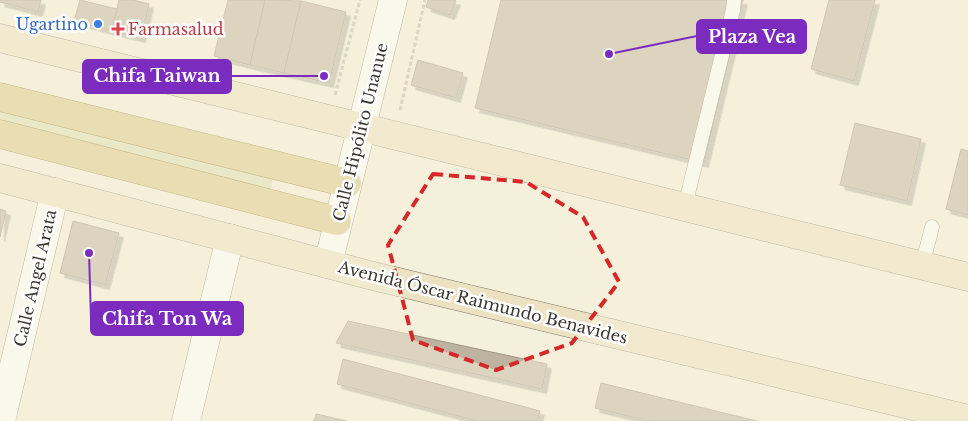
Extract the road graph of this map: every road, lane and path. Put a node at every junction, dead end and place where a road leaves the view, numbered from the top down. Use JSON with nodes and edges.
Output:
{"nodes":[{"id":1,"x":360,"y":0,"type":"edge"},
{"id":2,"x":393,"y":0,"type":"edge"},
{"id":3,"x":425,"y":0,"type":"edge"},
{"id":4,"x":734,"y":0,"type":"edge"},
{"id":5,"x":0,"y":38,"type":"edge"},
{"id":6,"x":335,"y":95,"type":"dead end"},
{"id":7,"x":0,"y":97,"type":"edge"},
{"id":8,"x":400,"y":110,"type":"dead end"},
{"id":9,"x":361,"y":126,"type":"junction"},
{"id":10,"x":0,"y":134,"type":"edge"},
{"id":11,"x":0,"y":178,"type":"edge"},
{"id":12,"x":347,"y":183,"type":"junction"},
{"id":13,"x":55,"y":192,"type":"junction"},
{"id":14,"x":685,"y":206,"type":"junction"},
{"id":15,"x":337,"y":221,"type":"junction"},
{"id":16,"x":932,"y":227,"type":"dead end"},
{"id":17,"x":230,"y":238,"type":"junction"},
{"id":18,"x":328,"y":264,"type":"junction"},
{"id":19,"x":922,"y":266,"type":"junction"},
{"id":20,"x":968,"y":277,"type":"edge"},
{"id":21,"x":1,"y":416,"type":"edge"},
{"id":22,"x":968,"y":419,"type":"edge"},
{"id":23,"x":186,"y":421,"type":"edge"}],
"edges":[{"from":1,"to":6,"type":"path"},
{"from":2,"to":9,"type":"street","name":"Calle Hipólito Unanue"},
{"from":3,"to":8,"type":"path"},
{"from":4,"to":14,"type":"lane"},
{"from":5,"to":9,"type":"main road"},
{"from":7,"to":12,"type":"main road"},
{"from":9,"to":12,"type":"street","name":"Calle Hipólito Unanue"},
{"from":9,"to":14,"type":"main road"},
{"from":10,"to":15,"type":"main road"},
{"from":11,"to":13,"type":"main road","name":"Avenida Óscar Raimundo Benavides"},
{"from":12,"to":15,"type":"street","name":"Calle Hipólito Unanue"},
{"from":13,"to":17,"type":"main road","name":"Avenida Óscar Raimundo Benavides"},
{"from":13,"to":21,"type":"street","name":"Calle Angel Arata"},
{"from":14,"to":19,"type":"main road"},
{"from":15,"to":18,"type":"street","name":"Calle Hipólito Unanue"},
{"from":16,"to":19,"type":"lane"},
{"from":17,"to":18,"type":"main road","name":"Avenida Óscar Raimundo Benavides"},
{"from":17,"to":23,"type":"street"},
{"from":18,"to":22,"type":"main road","name":"Avenida Óscar Raimundo Benavides"},
{"from":19,"to":20,"type":"main road"}]}
